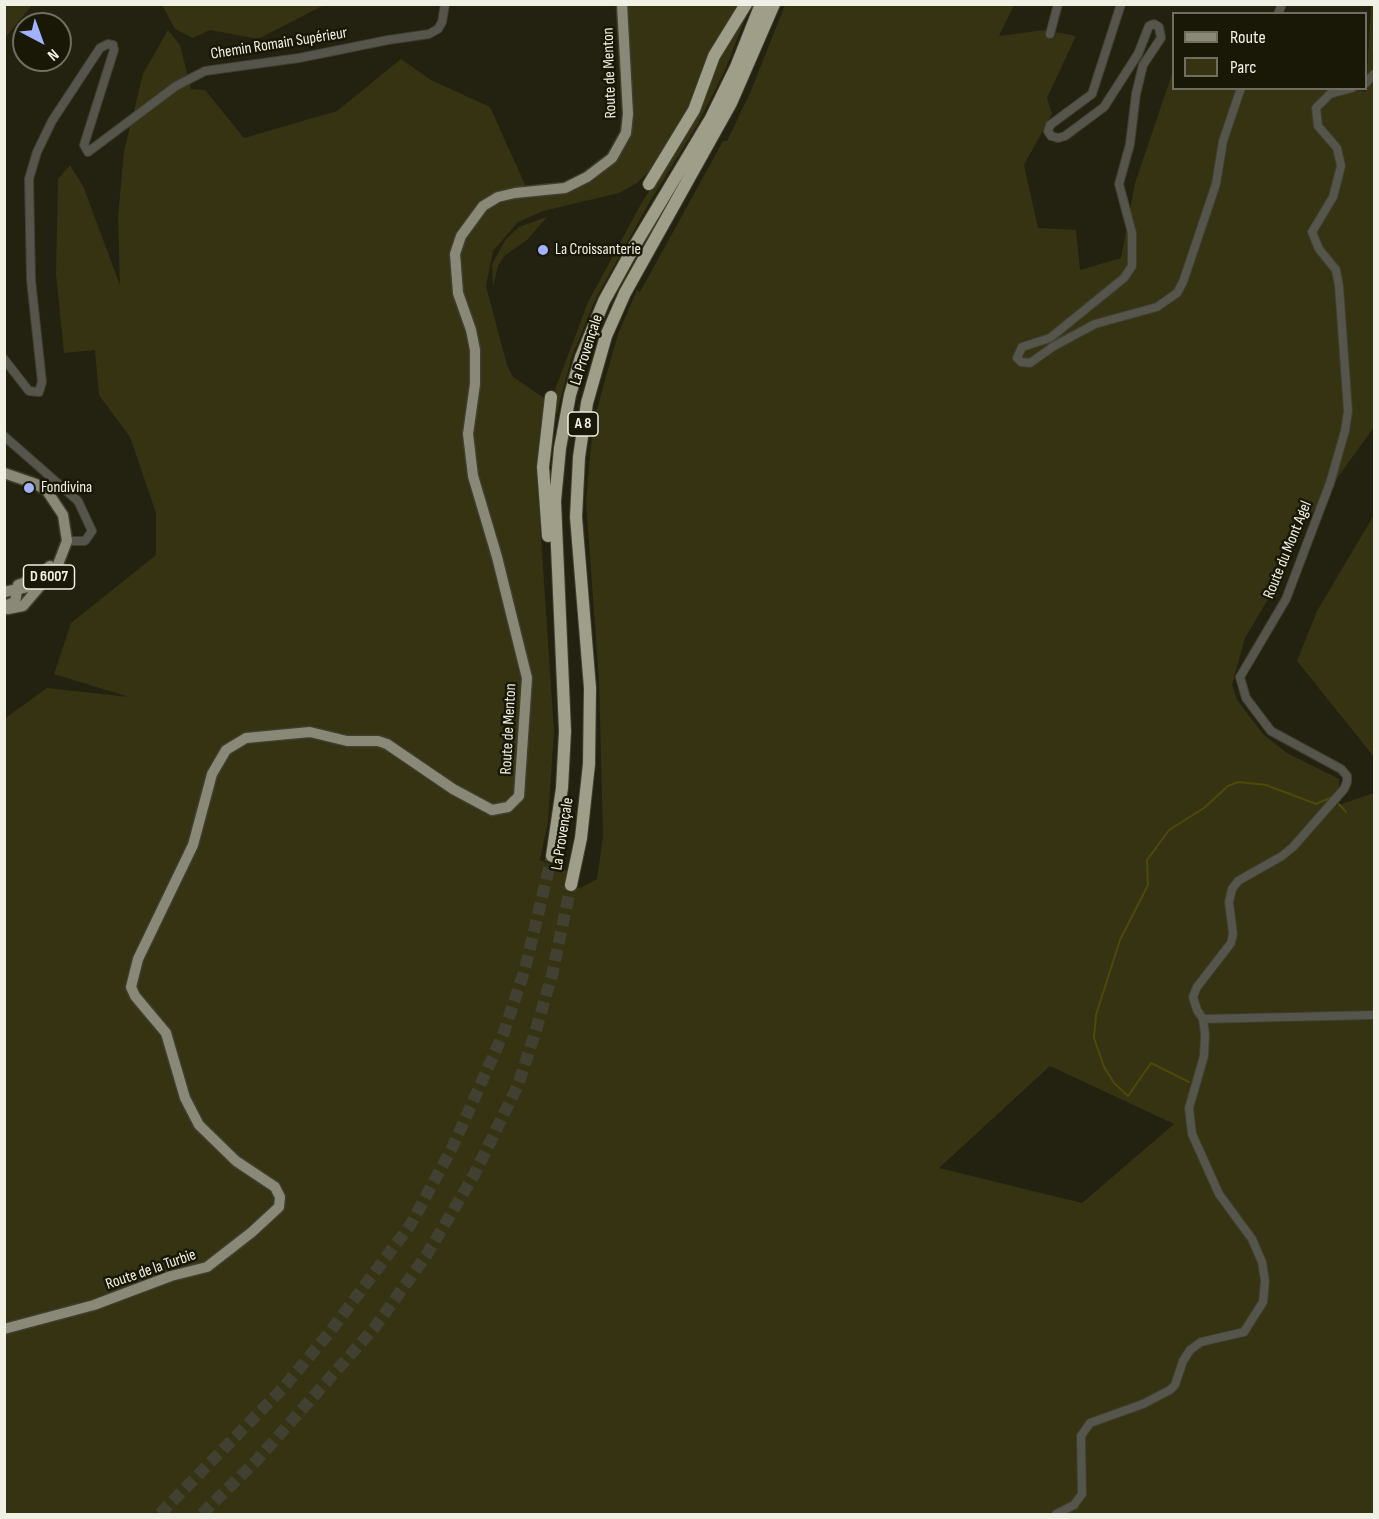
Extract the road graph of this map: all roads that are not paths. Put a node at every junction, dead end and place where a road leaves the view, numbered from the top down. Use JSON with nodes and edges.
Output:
{"nodes":[{"id":1,"x":445,"y":4,"type":"edge"},
{"id":2,"x":622,"y":4,"type":"edge"},
{"id":3,"x":746,"y":4,"type":"edge"},
{"id":4,"x":761,"y":4,"type":"edge"},
{"id":5,"x":774,"y":4,"type":"edge"},
{"id":6,"x":1058,"y":4,"type":"edge"},
{"id":7,"x":1121,"y":4,"type":"edge"},
{"id":8,"x":1050,"y":34,"type":"dead end"},
{"id":9,"x":1239,"y":90,"type":"edge"},
{"id":10,"x":1345,"y":90,"type":"edge"},
{"id":11,"x":649,"y":184,"type":"dead end"},
{"id":12,"x":4,"y":359,"type":"edge"},
{"id":13,"x":550,"y":397,"type":"dead end"},
{"id":14,"x":4,"y":436,"type":"edge"},
{"id":15,"x":4,"y":473,"type":"edge"},
{"id":16,"x":66,"y":538,"type":"junction"},
{"id":17,"x":42,"y":584,"type":"junction"},
{"id":18,"x":4,"y":587,"type":"edge"},
{"id":19,"x":21,"y":588,"type":"junction"},
{"id":20,"x":4,"y":592,"type":"edge"},
{"id":21,"x":27,"y":602,"type":"junction"},
{"id":22,"x":4,"y":607,"type":"edge"},
{"id":23,"x":560,"y":617,"type":"junction"},
{"id":24,"x":552,"y":856,"type":"tunnel mouth"},
{"id":25,"x":571,"y":885,"type":"tunnel mouth"},
{"id":26,"x":1374,"y":1015,"type":"edge"},
{"id":27,"x":1203,"y":1019,"type":"junction"},
{"id":28,"x":280,"y":1197,"type":"joint"},
{"id":29,"x":4,"y":1329,"type":"edge"},
{"id":30,"x":1056,"y":1515,"type":"edge"}],
"edges":[{"from":1,"to":12,"type":"street","name":"Chemin Romain Supérieur"},
{"from":2,"to":28,"type":"main road","name":"Route de Menton"},
{"from":3,"to":11,"type":"highway"},
{"from":4,"to":23,"type":"highway","name":"La Provençale","number":"A 8"},
{"from":5,"to":25,"type":"highway","name":"La Provençale","number":"A 8"},
{"from":6,"to":8,"type":"street"},
{"from":7,"to":9,"type":"street"},
{"from":10,"to":27,"type":"street","name":"Route du Mont Agel"},
{"from":13,"to":23,"type":"highway"},
{"from":14,"to":16,"type":"street"},
{"from":15,"to":16,"type":"main road"},
{"from":16,"to":17,"type":"main road","number":"D 6007"},
{"from":16,"to":19,"type":"main road","number":"D 6007"},
{"from":17,"to":19,"type":"main road","number":"D 6007"},
{"from":17,"to":21,"type":"main road"},
{"from":18,"to":19,"type":"main road","number":"D 6007"},
{"from":19,"to":20,"type":"main road","number":"D 6007"},
{"from":19,"to":21,"type":"main road"},
{"from":19,"to":22,"type":"main road"},
{"from":21,"to":22,"type":"main road"},
{"from":23,"to":24,"type":"highway","name":"La Provençale","number":"A 8"},
{"from":26,"to":27,"type":"street"},
{"from":27,"to":30,"type":"street"},
{"from":28,"to":29,"type":"main road","name":"Route de la Turbie"}]}
